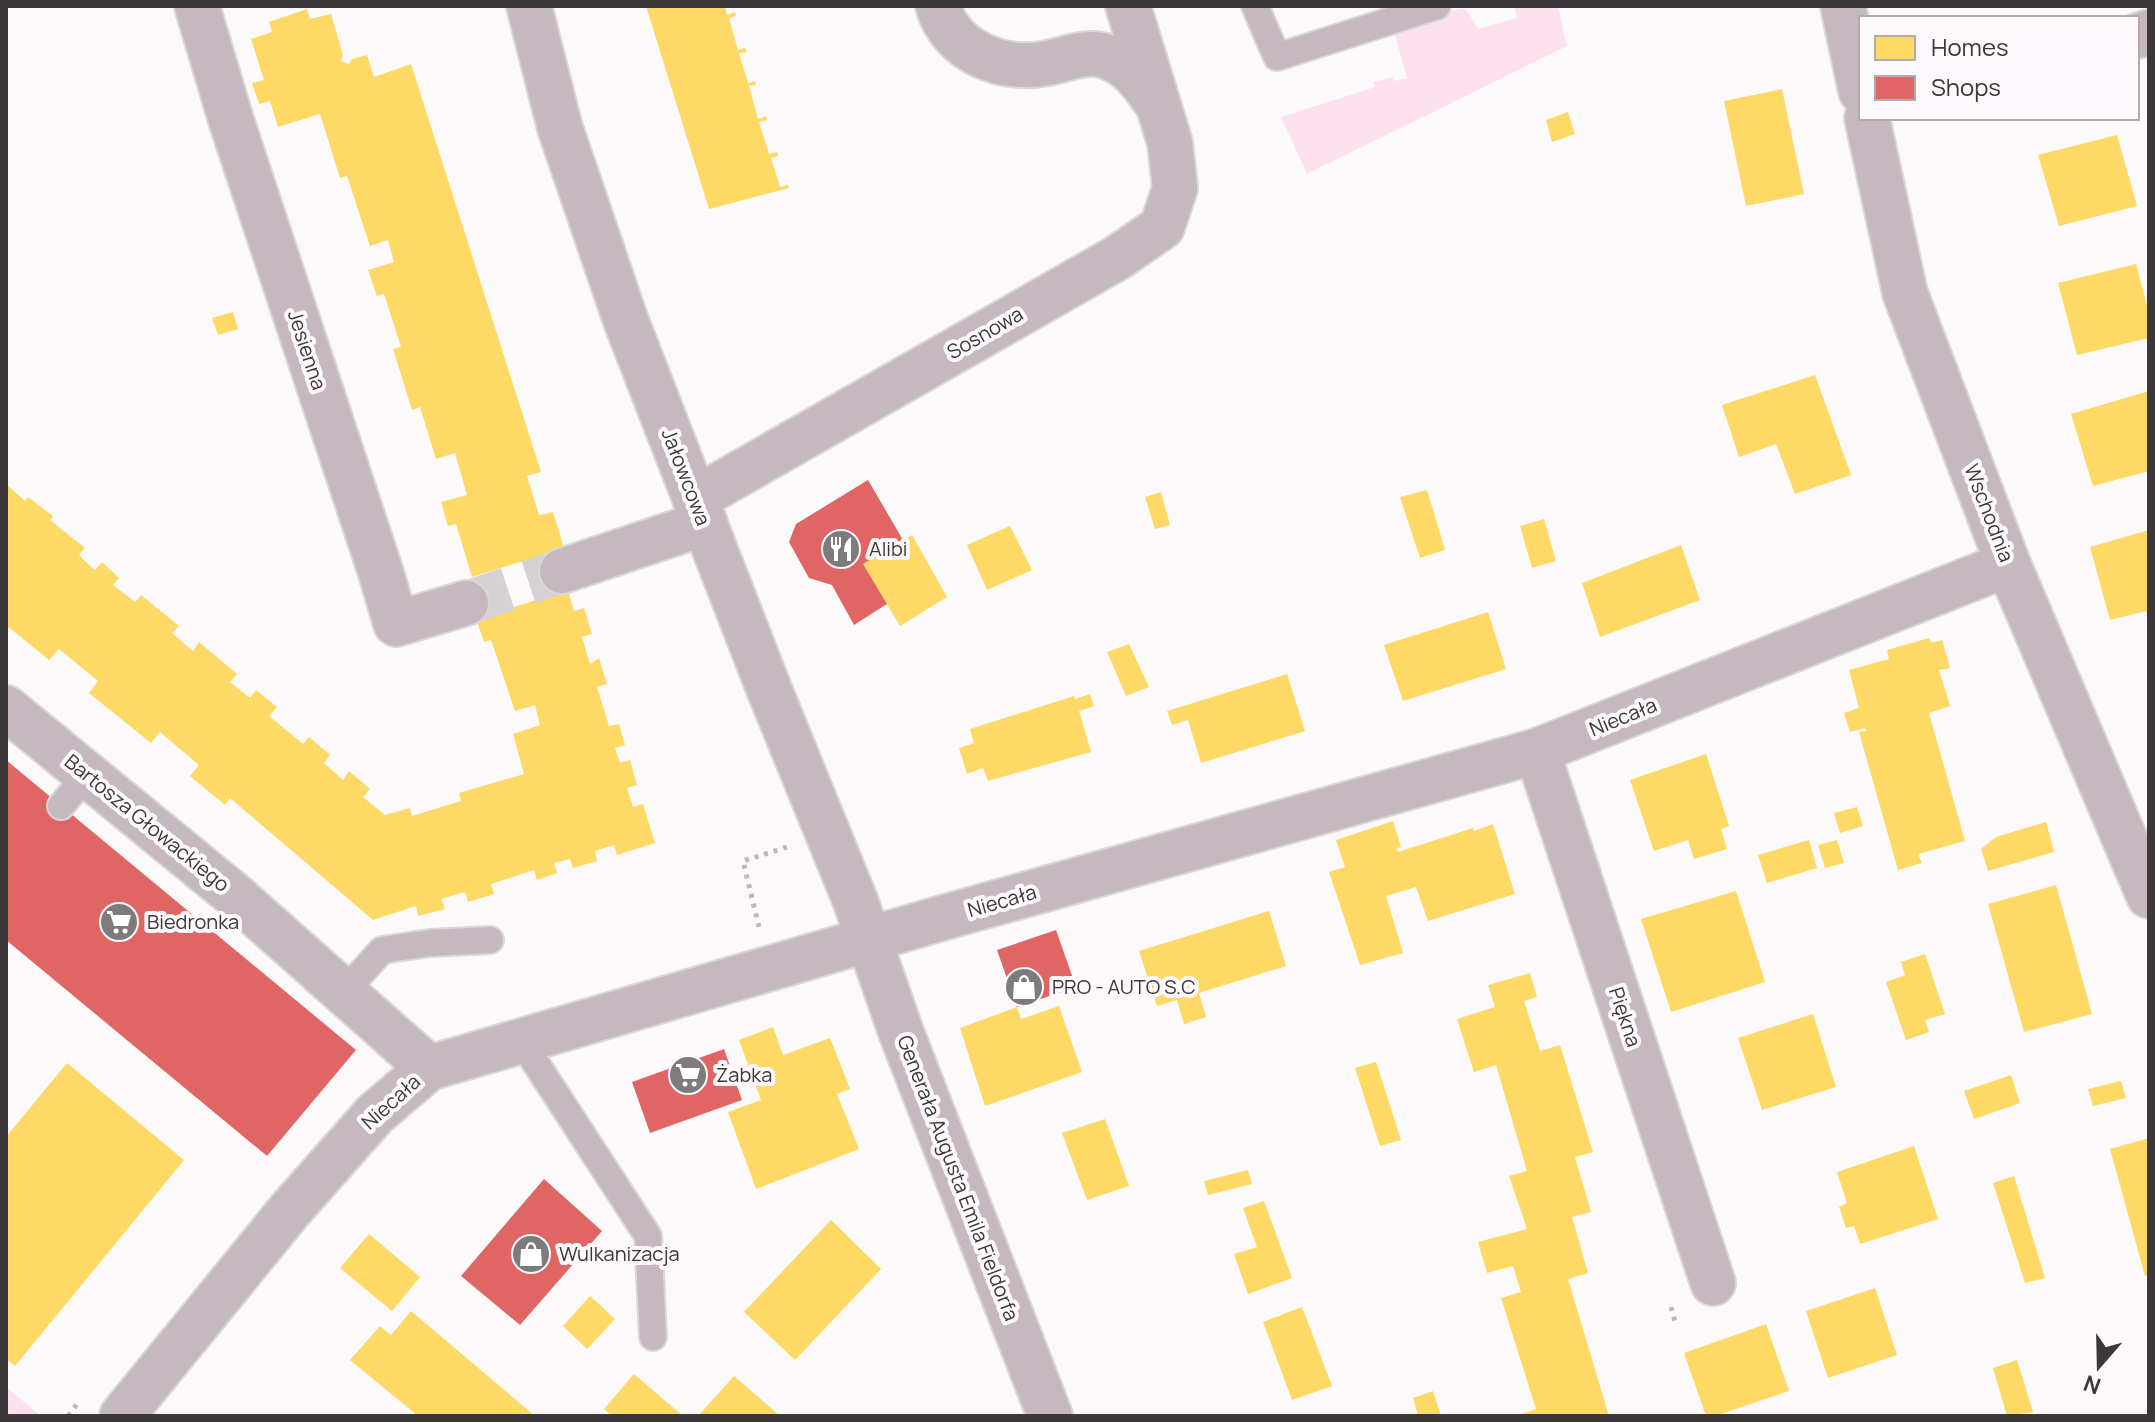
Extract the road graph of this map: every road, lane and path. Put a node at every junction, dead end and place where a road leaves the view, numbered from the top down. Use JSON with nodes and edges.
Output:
{"nodes":[{"id":1,"x":197,"y":6,"type":"edge"},
{"id":2,"x":529,"y":6,"type":"edge"},
{"id":3,"x":938,"y":6,"type":"edge"},
{"id":4,"x":1128,"y":6,"type":"edge"},
{"id":5,"x":1255,"y":6,"type":"edge"},
{"id":6,"x":1437,"y":6,"type":"edge"},
{"id":7,"x":1843,"y":6,"type":"edge"},
{"id":8,"x":1859,"y":77,"type":"edge"},
{"id":9,"x":1157,"y":103,"type":"junction"},
{"id":10,"x":1869,"y":120,"type":"edge"},
{"id":11,"x":700,"y":511,"type":"junction"},
{"id":12,"x":2008,"y":564,"type":"junction"},
{"id":13,"x":562,"y":571,"type":"tunnel mouth"},
{"id":14,"x":466,"y":603,"type":"tunnel mouth"},
{"id":15,"x":6,"y":708,"type":"edge"},
{"id":16,"x":1537,"y":751,"type":"junction"},
{"id":17,"x":829,"y":833,"type":"junction"},
{"id":18,"x":2149,"y":896,"type":"edge"},
{"id":19,"x":870,"y":939,"type":"junction"},
{"id":20,"x":490,"y":940,"type":"dead end"},
{"id":21,"x":772,"y":967,"type":"junction"},
{"id":22,"x":344,"y":992,"type":"junction"},
{"id":23,"x":522,"y":1042,"type":"junction"},
{"id":24,"x":429,"y":1068,"type":"junction"},
{"id":25,"x":1713,"y":1283,"type":"dead end"},
{"id":26,"x":1667,"y":1295,"type":"dead end"},
{"id":27,"x":1676,"y":1325,"type":"dead end"},
{"id":28,"x":653,"y":1337,"type":"dead end"},
{"id":29,"x":122,"y":1416,"type":"edge"},
{"id":30,"x":1050,"y":1416,"type":"edge"}],
"edges":[{"from":1,"to":14,"type":"street","name":"Jesienna"},
{"from":2,"to":11,"type":"street","name":"Jałowcowa"},
{"from":3,"to":9,"type":"street","name":"Sosnowa"},
{"from":4,"to":9,"type":"street","name":"Sosnowa"},
{"from":5,"to":6,"type":"lane"},
{"from":7,"to":8,"type":"street","name":"Wschodnia"},
{"from":9,"to":11,"type":"street","name":"Sosnowa"},
{"from":10,"to":12,"type":"street","name":"Wschodnia"},
{"from":11,"to":13,"type":"street"},
{"from":11,"to":17,"type":"street","name":"Jałowcowa"},
{"from":12,"to":16,"type":"street","name":"Niecała"},
{"from":12,"to":18,"type":"street","name":"Wschodnia"},
{"from":15,"to":22,"type":"street","name":"Bartosza Głowackiego"},
{"from":16,"to":19,"type":"street","name":"Niecała"},
{"from":16,"to":25,"type":"street","name":"Piękna"},
{"from":17,"to":19,"type":"street","name":"Jałowcowa"},
{"from":17,"to":21,"type":"path"},
{"from":19,"to":21,"type":"street","name":"Niecała"},
{"from":19,"to":30,"type":"street","name":"Generała Augusta Emila Fieldorfa"},
{"from":20,"to":22,"type":"lane"},
{"from":21,"to":23,"type":"street","name":"Niecała"},
{"from":22,"to":24,"type":"street","name":"Bartosza Głowackiego"},
{"from":23,"to":24,"type":"street","name":"Niecała"},
{"from":23,"to":28,"type":"lane"},
{"from":24,"to":29,"type":"street","name":"Niecała"},
{"from":26,"to":27,"type":"path"}]}
